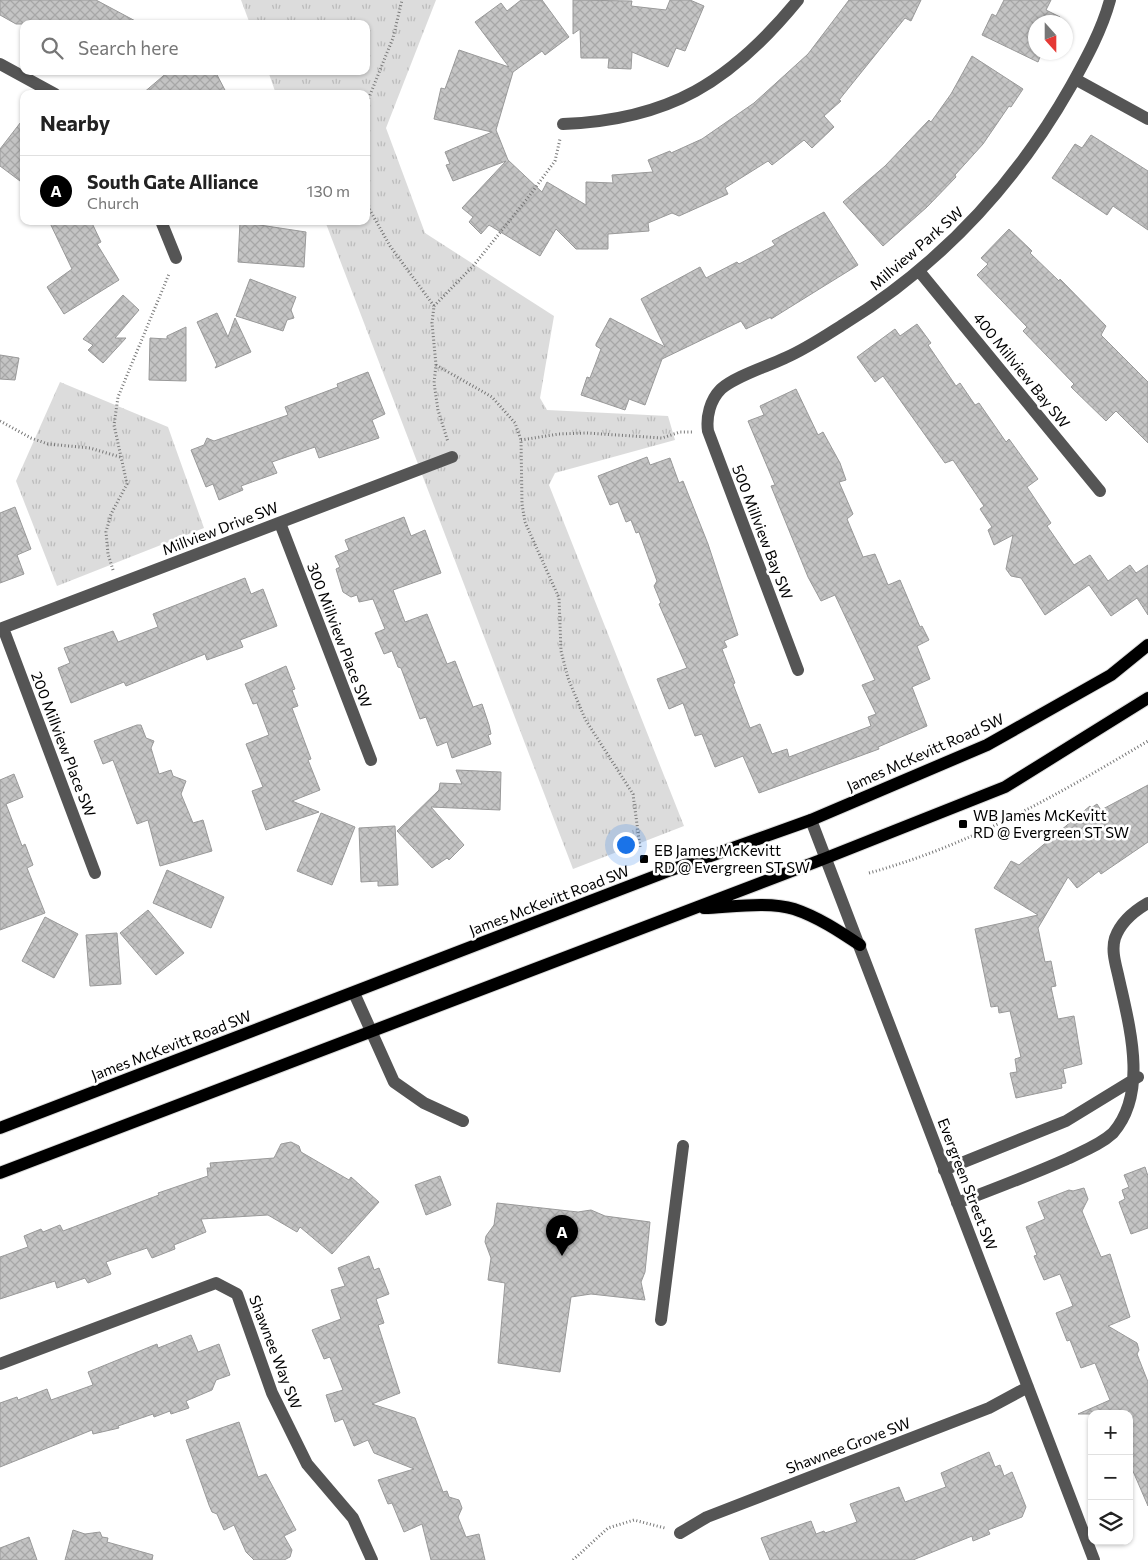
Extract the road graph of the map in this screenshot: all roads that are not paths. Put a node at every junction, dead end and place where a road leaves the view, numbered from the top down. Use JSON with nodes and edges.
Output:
{"nodes":[{"id":1,"x":798,"y":0,"type":"edge"},
{"id":2,"x":1110,"y":0,"type":"edge"},
{"id":3,"x":0,"y":64,"type":"edge"},
{"id":4,"x":20,"y":75,"type":"edge"},
{"id":5,"x":21,"y":75,"type":"edge"},
{"id":6,"x":1075,"y":79,"type":"junction"},
{"id":7,"x":49,"y":90,"type":"edge"},
{"id":8,"x":1148,"y":119,"type":"edge"},
{"id":9,"x":563,"y":124,"type":"road end"},
{"id":10,"x":163,"y":225,"type":"edge"},
{"id":11,"x":176,"y":258,"type":"road end"},
{"id":12,"x":919,"y":271,"type":"junction"},
{"id":13,"x":712,"y":404,"type":"joint"},
{"id":14,"x":452,"y":457,"type":"road end"},
{"id":15,"x":1100,"y":491,"type":"dead end"},
{"id":16,"x":280,"y":523,"type":"junction"},
{"id":17,"x":1,"y":628,"type":"edge"},
{"id":18,"x":1148,"y":645,"type":"edge"},
{"id":19,"x":798,"y":670,"type":"dead end"},
{"id":20,"x":1148,"y":698,"type":"edge"},
{"id":21,"x":370,"y":760,"type":"dead end"},
{"id":22,"x":811,"y":820,"type":"junction"},
{"id":23,"x":826,"y":858,"type":"junction"},
{"id":24,"x":95,"y":872,"type":"dead end"},
{"id":25,"x":1148,"y":902,"type":"edge"},
{"id":26,"x":689,"y":909,"type":"junction"},
{"id":27,"x":860,"y":944,"type":"junction"},
{"id":28,"x":354,"y":993,"type":"junction"},
{"id":29,"x":370,"y":1030,"type":"junction"},
{"id":30,"x":1138,"y":1077,"type":"junction"},
{"id":31,"x":463,"y":1121,"type":"dead end"},
{"id":32,"x":0,"y":1128,"type":"edge"},
{"id":33,"x":684,"y":1146,"type":"dead end"},
{"id":34,"x":944,"y":1170,"type":"junction"},
{"id":35,"x":0,"y":1173,"type":"edge"},
{"id":36,"x":957,"y":1203,"type":"junction"},
{"id":37,"x":661,"y":1320,"type":"dead end"},
{"id":38,"x":0,"y":1364,"type":"edge"},
{"id":39,"x":1028,"y":1387,"type":"junction"},
{"id":40,"x":680,"y":1533,"type":"road end"},
{"id":41,"x":372,"y":1560,"type":"edge"},
{"id":42,"x":1094,"y":1560,"type":"edge"}],
"edges":[{"from":1,"to":9,"type":"street"},
{"from":2,"to":6,"type":"street","name":"Millview Park SW"},
{"from":3,"to":4,"type":"street"},
{"from":5,"to":7,"type":"street"},
{"from":6,"to":8,"type":"street"},
{"from":6,"to":12,"type":"street","name":"Millview Park SW"},
{"from":10,"to":11,"type":"street"},
{"from":12,"to":13,"type":"street","name":"Millview Park SW"},
{"from":12,"to":15,"type":"street","name":"400 Millview Bay SW"},
{"from":13,"to":19,"type":"street","name":"500 Millview Bay SW"},
{"from":14,"to":16,"type":"street","name":"Millview Drive SW"},
{"from":16,"to":17,"type":"street","name":"Millview Drive SW"},
{"from":16,"to":21,"type":"street","name":"300 Millview Place SW"},
{"from":17,"to":24,"type":"street","name":"200 Millview Place SW"},
{"from":18,"to":22,"type":"main road","name":"James McKevitt Road SW"},
{"from":20,"to":23,"type":"main road"},
{"from":22,"to":23,"type":"street","name":"Evergreen Street SW"},
{"from":22,"to":28,"type":"main road","name":"James McKevitt Road SW"},
{"from":23,"to":26,"type":"main road"},
{"from":23,"to":27,"type":"street","name":"Evergreen Street SW"},
{"from":25,"to":30,"type":"street"},
{"from":26,"to":27,"type":"main road"},
{"from":26,"to":29,"type":"main road"},
{"from":27,"to":34,"type":"street","name":"Evergreen Street SW"},
{"from":28,"to":29,"type":"street"},
{"from":28,"to":32,"type":"main road","name":"James McKevitt Road SW"},
{"from":29,"to":31,"type":"street"},
{"from":29,"to":35,"type":"main road"},
{"from":30,"to":34,"type":"street"},
{"from":30,"to":36,"type":"street"},
{"from":33,"to":37,"type":"street"},
{"from":34,"to":36,"type":"street","name":"Evergreen Street SW"},
{"from":36,"to":39,"type":"street","name":"Evergreen Street SW"},
{"from":38,"to":41,"type":"street","name":"Shawnee Way SW"},
{"from":39,"to":40,"type":"street","name":"Shawnee Grove SW"},
{"from":39,"to":42,"type":"street","name":"Evergreen Street SW"}]}
